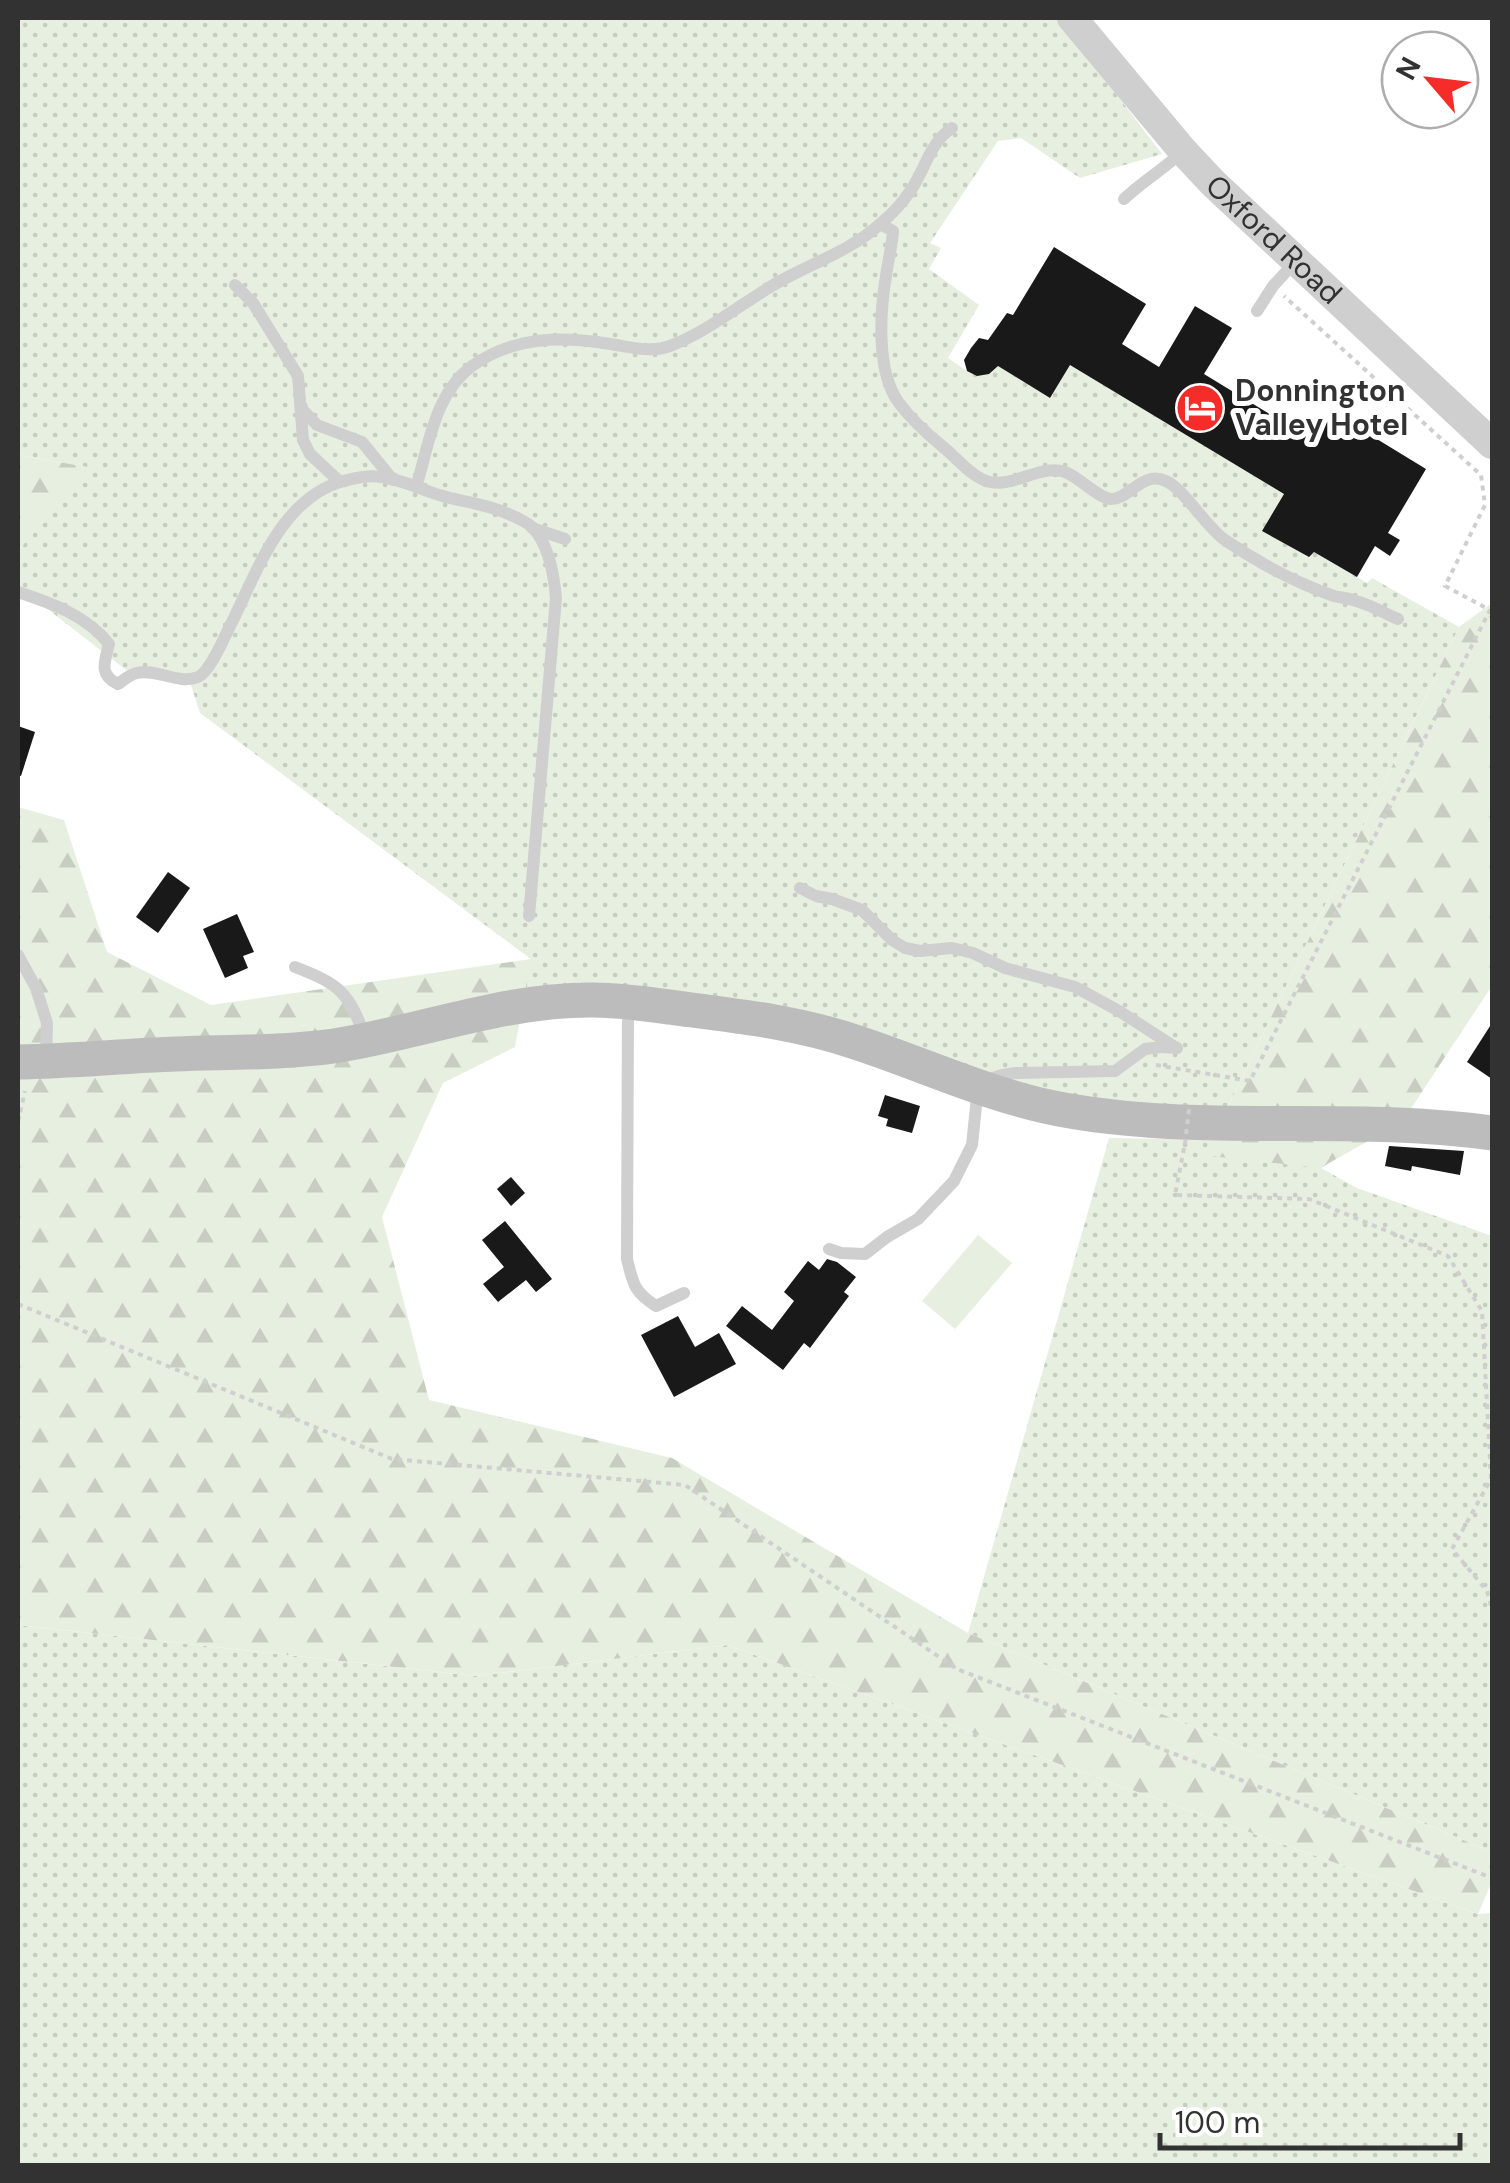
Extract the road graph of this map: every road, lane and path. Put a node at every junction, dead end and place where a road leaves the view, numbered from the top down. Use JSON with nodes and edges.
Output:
{"nodes":[{"id":1,"x":1072,"y":18,"type":"edge"},
{"id":2,"x":952,"y":128,"type":"dead end"},
{"id":3,"x":1183,"y":151,"type":"junction"},
{"id":4,"x":1124,"y":199,"type":"dead end"},
{"id":5,"x":880,"y":224,"type":"junction"},
{"id":6,"x":1296,"y":261,"type":"junction"},
{"id":7,"x":235,"y":285,"type":"dead end"},
{"id":8,"x":1273,"y":286,"type":"junction"},
{"id":9,"x":1257,"y":311,"type":"dead end"},
{"id":10,"x":302,"y":410,"type":"junction"},
{"id":11,"x":1492,"y":444,"type":"edge"},
{"id":12,"x":392,"y":480,"type":"junction"},
{"id":13,"x":340,"y":482,"type":"junction"},
{"id":14,"x":416,"y":488,"type":"junction"},
{"id":15,"x":532,"y":528,"type":"junction"},
{"id":16,"x":565,"y":539,"type":"dead end"},
{"id":17,"x":18,"y":592,"type":"edge"},
{"id":18,"x":1398,"y":619,"type":"dead end"},
{"id":19,"x":800,"y":888,"type":"dead end"},
{"id":20,"x":529,"y":916,"type":"dead end"},
{"id":21,"x":18,"y":954,"type":"edge"},
{"id":22,"x":295,"y":967,"type":"dead end"},
{"id":23,"x":628,"y":1001,"type":"junction"},
{"id":24,"x":366,"y":1039,"type":"junction"},
{"id":25,"x":1128,"y":1060,"type":"junction"},
{"id":26,"x":32,"y":1062,"type":"edge"},
{"id":27,"x":978,"y":1086,"type":"junction"},
{"id":28,"x":1189,"y":1109,"type":"dead end"},
{"id":29,"x":18,"y":1122,"type":"edge"},
{"id":30,"x":1492,"y":1133,"type":"edge"},
{"id":31,"x":829,"y":1249,"type":"dead end"},
{"id":32,"x":684,"y":1293,"type":"dead end"},
{"id":33,"x":18,"y":1304,"type":"edge"},
{"id":34,"x":1492,"y":1609,"type":"edge"},
{"id":35,"x":1492,"y":1878,"type":"edge"}],
"edges":[{"from":1,"to":3,"type":"street","name":"Oxford Road"},
{"from":2,"to":5,"type":"lane"},
{"from":3,"to":4,"type":"lane"},
{"from":3,"to":6,"type":"street","name":"Oxford Road"},
{"from":5,"to":14,"type":"lane"},
{"from":5,"to":18,"type":"lane"},
{"from":6,"to":8,"type":"lane"},
{"from":6,"to":11,"type":"street","name":"Oxford Road"},
{"from":7,"to":10,"type":"lane"},
{"from":8,"to":9,"type":"lane"},
{"from":8,"to":25,"type":"path"},
{"from":10,"to":12,"type":"lane"},
{"from":10,"to":13,"type":"lane"},
{"from":12,"to":13,"type":"lane"},
{"from":12,"to":14,"type":"lane"},
{"from":13,"to":17,"type":"lane"},
{"from":14,"to":15,"type":"lane"},
{"from":15,"to":16,"type":"lane"},
{"from":15,"to":20,"type":"lane"},
{"from":19,"to":25,"type":"lane"},
{"from":21,"to":26,"type":"lane"},
{"from":22,"to":24,"type":"lane"},
{"from":23,"to":24,"type":"main road"},
{"from":23,"to":27,"type":"main road"},
{"from":23,"to":32,"type":"lane"},
{"from":24,"to":26,"type":"main road"},
{"from":25,"to":27,"type":"lane"},
{"from":26,"to":29,"type":"path"},
{"from":27,"to":30,"type":"main road"},
{"from":27,"to":31,"type":"lane"},
{"from":28,"to":34,"type":"path","bridge":true},
{"from":33,"to":35,"type":"path"}]}
